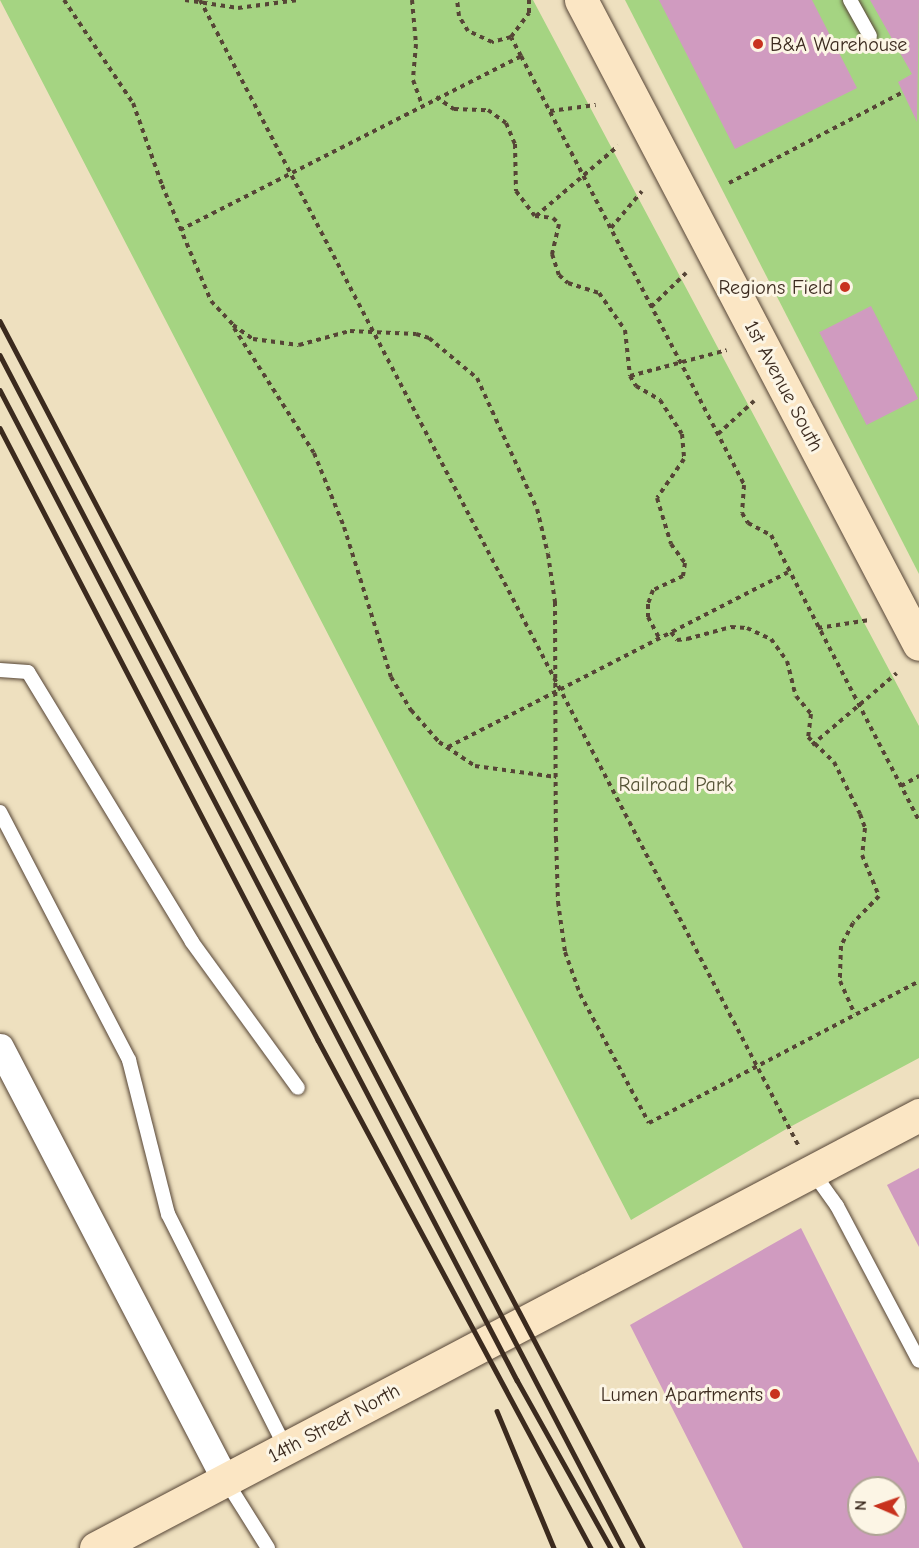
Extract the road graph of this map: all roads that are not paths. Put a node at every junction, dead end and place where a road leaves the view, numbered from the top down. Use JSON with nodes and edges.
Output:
{"nodes":[{"id":1,"x":581,"y":0,"type":"edge"},
{"id":2,"x":850,"y":0,"type":"edge"},
{"id":3,"x":870,"y":36,"type":"dead end"},
{"id":4,"x":919,"y":644,"type":"edge"},
{"id":5,"x":0,"y":670,"type":"edge"},
{"id":6,"x":0,"y":812,"type":"edge"},
{"id":7,"x":0,"y":1047,"type":"edge"},
{"id":8,"x":298,"y":1088,"type":"dead end"},
{"id":9,"x":919,"y":1115,"type":"edge"},
{"id":10,"x":812,"y":1171,"type":"junction"},
{"id":11,"x":919,"y":1361,"type":"edge"},
{"id":12,"x":286,"y":1449,"type":"junction"},
{"id":13,"x":226,"y":1481,"type":"junction"},
{"id":14,"x":96,"y":1548,"type":"edge"},
{"id":15,"x":268,"y":1548,"type":"edge"}],
"edges":[{"from":1,"to":4,"type":"street","name":"1st Avenue South"},
{"from":2,"to":3,"type":"lane"},
{"from":5,"to":8,"type":"lane"},
{"from":6,"to":12,"type":"lane"},
{"from":7,"to":13,"type":"street"},
{"from":9,"to":10,"type":"street","name":"14th Street North"},
{"from":10,"to":11,"type":"lane"},
{"from":10,"to":12,"type":"street","name":"14th Street North"},
{"from":12,"to":13,"type":"street","name":"14th Street North"},
{"from":13,"to":14,"type":"street","name":"14th Street North"},
{"from":13,"to":15,"type":"lane"}]}
